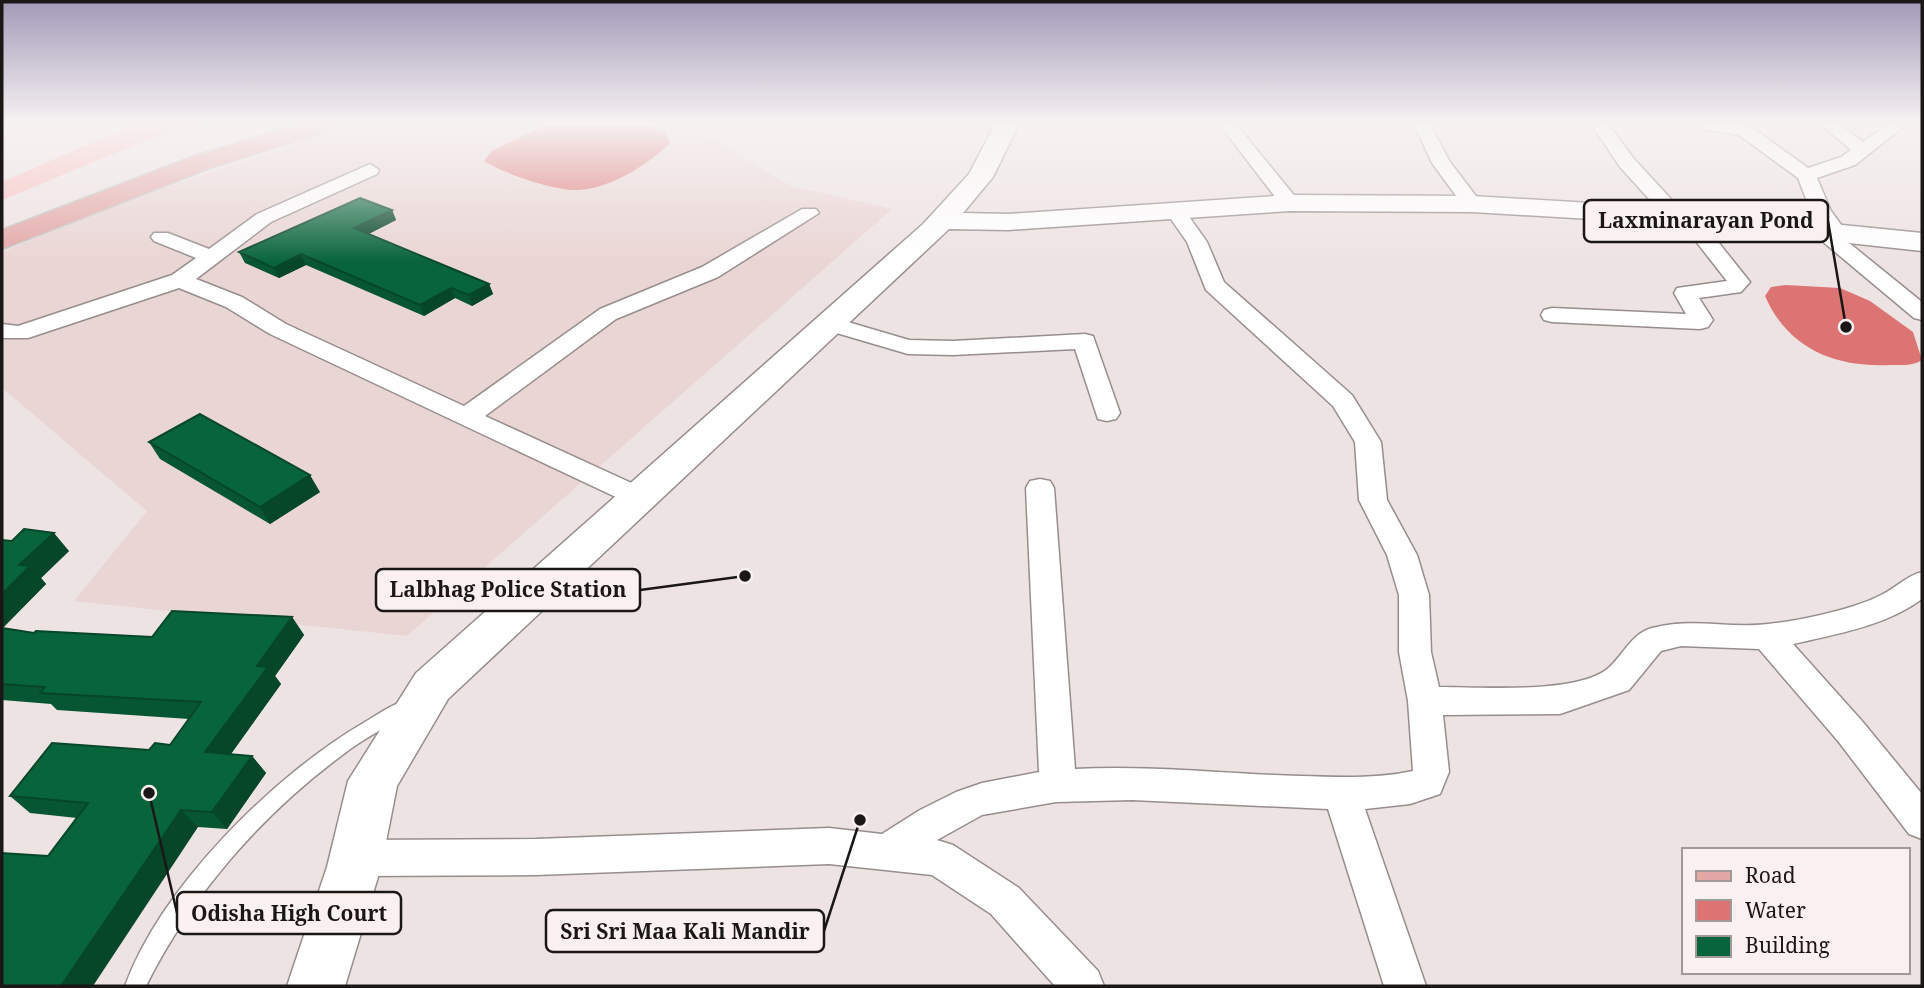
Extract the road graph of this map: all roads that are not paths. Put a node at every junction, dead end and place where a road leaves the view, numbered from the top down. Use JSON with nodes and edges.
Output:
{"nodes":[{"id":1,"x":125,"y":170,"type":"edge"},
{"id":2,"x":154,"y":170,"type":"edge"},
{"id":3,"x":177,"y":170,"type":"edge"},
{"id":4,"x":370,"y":170,"type":"dead end"},
{"id":5,"x":984,"y":170,"type":"edge"},
{"id":6,"x":1264,"y":170,"type":"edge"},
{"id":7,"x":1446,"y":170,"type":"edge"},
{"id":8,"x":1634,"y":170,"type":"edge"},
{"id":9,"x":1799,"y":170,"type":"edge"},
{"id":10,"x":1821,"y":170,"type":"edge"},
{"id":11,"x":1806,"y":175,"type":"junction"},
{"id":12,"x":1290,"y":203,"type":"junction"},
{"id":13,"x":1472,"y":204,"type":"junction"},
{"id":14,"x":1176,"y":212,"type":"junction"},
{"id":15,"x":809,"y":213,"type":"dead end"},
{"id":16,"x":2,"y":217,"type":"edge"},
{"id":17,"x":1681,"y":217,"type":"junction"},
{"id":18,"x":942,"y":221,"type":"junction"},
{"id":19,"x":2,"y":229,"type":"edge"},
{"id":20,"x":1830,"y":232,"type":"junction"},
{"id":21,"x":160,"y":237,"type":"dead end"},
{"id":22,"x":2,"y":240,"type":"edge"},
{"id":23,"x":1922,"y":242,"type":"edge"},
{"id":24,"x":211,"y":257,"type":"junction"},
{"id":25,"x":180,"y":280,"type":"junction"},
{"id":26,"x":1922,"y":313,"type":"edge"},
{"id":27,"x":1552,"y":315,"type":"dead end"},
{"id":28,"x":831,"y":324,"type":"junction"},
{"id":29,"x":2,"y":331,"type":"edge"},
{"id":30,"x":1107,"y":413,"type":"dead end"},
{"id":31,"x":466,"y":417,"type":"junction"},
{"id":32,"x":1040,"y":488,"type":"dead end"},
{"id":33,"x":639,"y":498,"type":"junction"},
{"id":34,"x":1922,"y":583,"type":"edge"},
{"id":35,"x":1767,"y":637,"type":"junction"},
{"id":36,"x":427,"y":694,"type":"junction"},
{"id":37,"x":1425,"y":701,"type":"junction"},
{"id":38,"x":1058,"y":786,"type":"junction"},
{"id":39,"x":1341,"y":793,"type":"junction"},
{"id":40,"x":1922,"y":822,"type":"edge"},
{"id":41,"x":889,"y":851,"type":"junction"},
{"id":42,"x":356,"y":858,"type":"junction"},
{"id":43,"x":135,"y":986,"type":"edge"},
{"id":44,"x":316,"y":986,"type":"edge"},
{"id":45,"x":1083,"y":986,"type":"edge"},
{"id":46,"x":1405,"y":986,"type":"edge"}],
"edges":[{"from":1,"to":16,"type":"main road"},
{"from":2,"to":19,"type":"main road"},
{"from":3,"to":22,"type":"main road"},
{"from":4,"to":24,"type":"street"},
{"from":5,"to":18,"type":"main road"},
{"from":6,"to":12,"type":"street"},
{"from":7,"to":13,"type":"street"},
{"from":8,"to":17,"type":"street"},
{"from":9,"to":11,"type":"street"},
{"from":10,"to":11,"type":"street"},
{"from":11,"to":20,"type":"street"},
{"from":12,"to":13,"type":"main road"},
{"from":12,"to":14,"type":"main road"},
{"from":13,"to":17,"type":"main road"},
{"from":14,"to":18,"type":"main road"},
{"from":14,"to":37,"type":"street"},
{"from":15,"to":31,"type":"street"},
{"from":17,"to":20,"type":"main road"},
{"from":17,"to":27,"type":"street"},
{"from":18,"to":28,"type":"main road"},
{"from":20,"to":23,"type":"main road"},
{"from":20,"to":26,"type":"street"},
{"from":21,"to":24,"type":"street"},
{"from":24,"to":25,"type":"street"},
{"from":25,"to":29,"type":"street"},
{"from":25,"to":31,"type":"street"},
{"from":28,"to":30,"type":"street"},
{"from":28,"to":33,"type":"main road"},
{"from":31,"to":33,"type":"street"},
{"from":32,"to":38,"type":"street"},
{"from":33,"to":36,"type":"main road"},
{"from":34,"to":35,"type":"street"},
{"from":35,"to":37,"type":"street"},
{"from":35,"to":40,"type":"street"},
{"from":36,"to":42,"type":"main road"},
{"from":36,"to":43,"type":"lane"},
{"from":37,"to":39,"type":"street"},
{"from":38,"to":39,"type":"street"},
{"from":38,"to":41,"type":"street"},
{"from":39,"to":46,"type":"street"},
{"from":41,"to":42,"type":"street"},
{"from":41,"to":45,"type":"street"},
{"from":42,"to":44,"type":"main road"}]}
